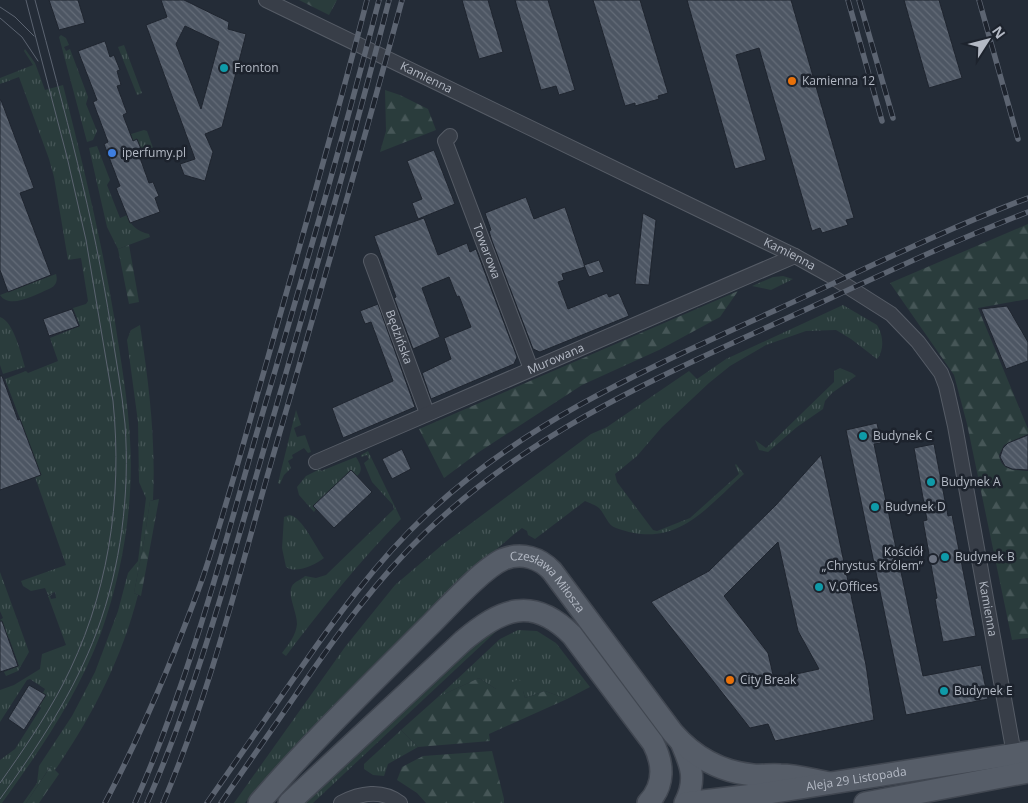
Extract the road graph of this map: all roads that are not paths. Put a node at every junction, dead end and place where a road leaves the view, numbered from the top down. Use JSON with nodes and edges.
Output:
{"nodes":[{"id":1,"x":266,"y":0,"type":"edge"},
{"id":2,"x":450,"y":136,"type":"dead end"},
{"id":3,"x":795,"y":256,"type":"junction"},
{"id":4,"x":371,"y":261,"type":"dead end"},
{"id":5,"x":531,"y":369,"type":"junction"},
{"id":6,"x":427,"y":413,"type":"junction"},
{"id":7,"x":316,"y":462,"type":"dead end"},
{"id":8,"x":681,"y":742,"type":"junction"},
{"id":9,"x":1021,"y":753,"type":"edge"},
{"id":10,"x":1028,"y":772,"type":"edge"},
{"id":11,"x":830,"y":784,"type":"junction"},
{"id":12,"x":259,"y":803,"type":"edge"},
{"id":13,"x":289,"y":803,"type":"edge"},
{"id":14,"x":341,"y":803,"type":"edge"},
{"id":15,"x":400,"y":803,"type":"edge"},
{"id":16,"x":648,"y":803,"type":"edge"},
{"id":17,"x":685,"y":803,"type":"edge"},
{"id":18,"x":865,"y":803,"type":"edge"}],
"edges":[{"from":1,"to":3,"type":"street","name":"Kamienna"},
{"from":2,"to":5,"type":"street","name":"Towarowa"},
{"from":3,"to":5,"type":"street","name":"Murowana"},
{"from":3,"to":9,"type":"street","name":"Kamienna"},
{"from":4,"to":6,"type":"street","name":"Będzińska"},
{"from":5,"to":6,"type":"street","name":"Murowana"},
{"from":6,"to":7,"type":"street","name":"Murowana"},
{"from":8,"to":11,"type":"main road","name":"Czesława Miłosza"},
{"from":8,"to":12,"type":"main road","name":"Czesława Miłosza"},
{"from":8,"to":17,"type":"main road"},
{"from":9,"to":11,"type":"main road","name":"Aleja 29 Listopada"},
{"from":10,"to":18,"type":"main road","name":"Aleja 29 Listopada"},
{"from":11,"to":17,"type":"main road","name":"Aleja 29 Listopada"},
{"from":13,"to":16,"type":"main road","name":"Czesława Miłosza"},
{"from":14,"to":15,"type":"street"}]}
